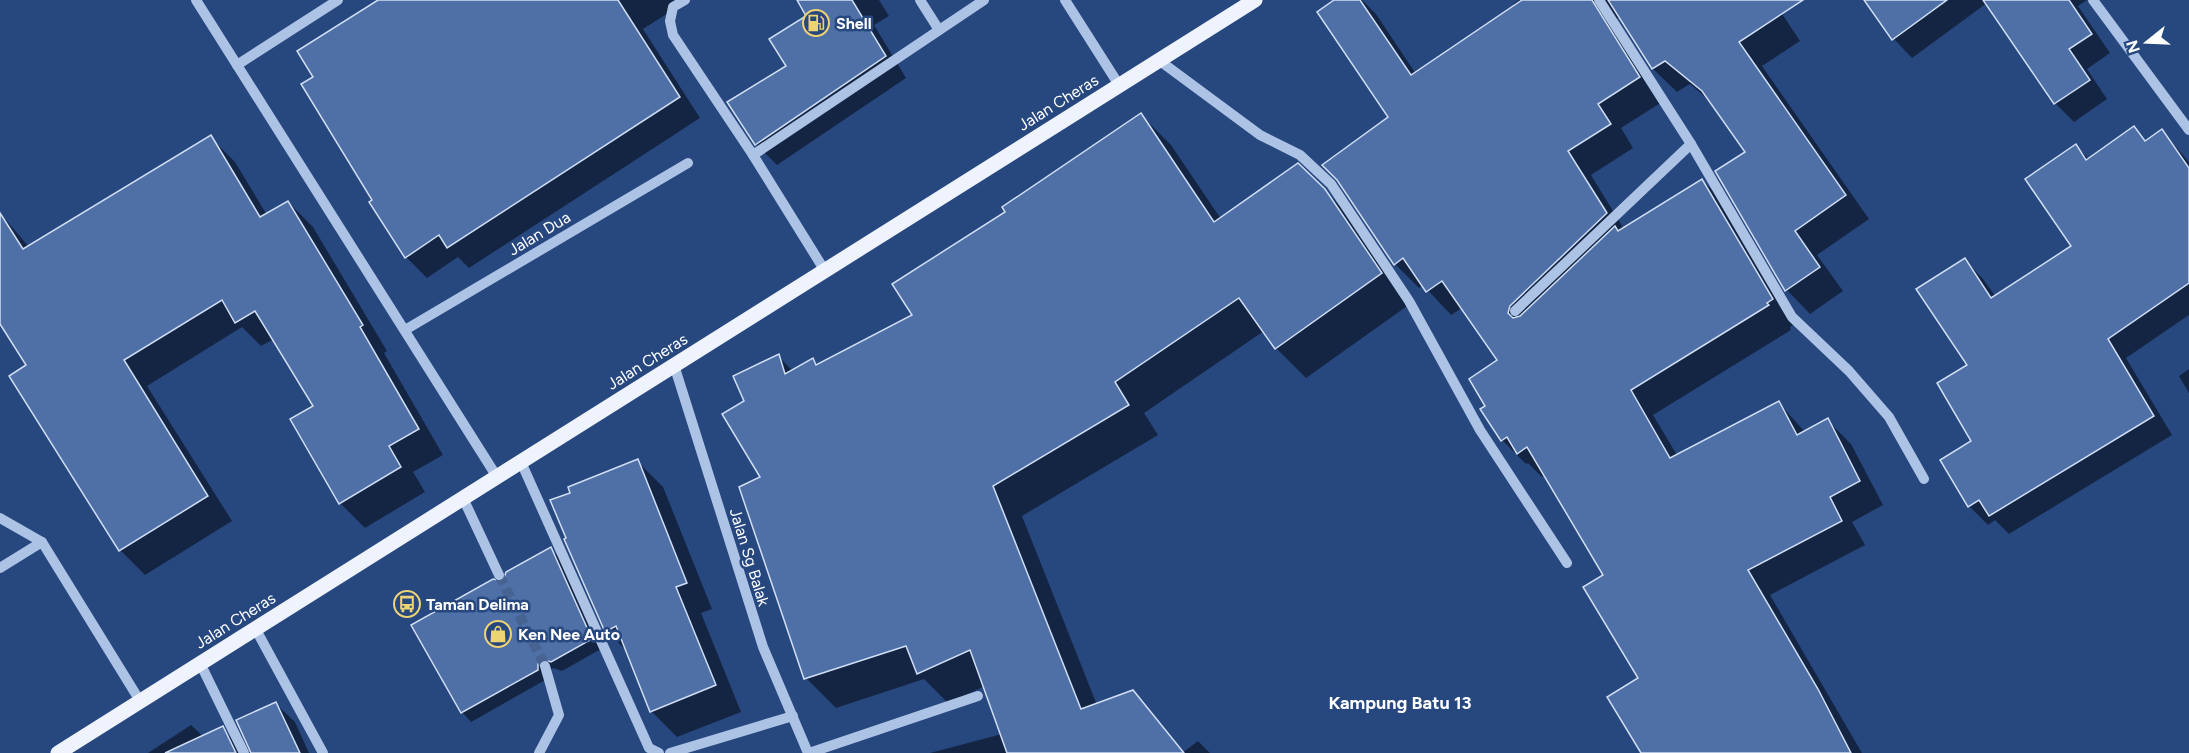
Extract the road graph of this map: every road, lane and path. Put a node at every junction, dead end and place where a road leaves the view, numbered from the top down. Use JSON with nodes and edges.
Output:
{"nodes":[{"id":1,"x":196,"y":0,"type":"edge"},
{"id":2,"x":338,"y":0,"type":"edge"},
{"id":3,"x":685,"y":0,"type":"edge"},
{"id":4,"x":920,"y":0,"type":"edge"},
{"id":5,"x":984,"y":0,"type":"edge"},
{"id":6,"x":1065,"y":0,"type":"edge"},
{"id":7,"x":1255,"y":0,"type":"edge"},
{"id":8,"x":1599,"y":0,"type":"edge"},
{"id":9,"x":2093,"y":0,"type":"edge"},
{"id":10,"x":939,"y":30,"type":"junction"},
{"id":11,"x":1160,"y":61,"type":"junction"},
{"id":12,"x":237,"y":65,"type":"junction"},
{"id":13,"x":1119,"y":85,"type":"junction"},
{"id":14,"x":2189,"y":130,"type":"edge"},
{"id":15,"x":1691,"y":144,"type":"junction"},
{"id":16,"x":753,"y":155,"type":"junction"},
{"id":17,"x":688,"y":163,"type":"dead end"},
{"id":18,"x":825,"y":271,"type":"junction"},
{"id":19,"x":1515,"y":311,"type":"dead end"},
{"id":20,"x":405,"y":330,"type":"junction"},
{"id":21,"x":674,"y":365,"type":"junction"},
{"id":22,"x":521,"y":462,"type":"junction"},
{"id":23,"x":497,"y":477,"type":"junction"},
{"id":24,"x":1924,"y":479,"type":"dead end"},
{"id":25,"x":463,"y":498,"type":"junction"},
{"id":26,"x":0,"y":518,"type":"edge"},
{"id":27,"x":42,"y":542,"type":"junction"},
{"id":28,"x":1567,"y":563,"type":"dead end"},
{"id":29,"x":0,"y":567,"type":"edge"},
{"id":30,"x":499,"y":575,"type":"tunnel mouth"},
{"id":31,"x":255,"y":628,"type":"junction"},
{"id":32,"x":200,"y":663,"type":"junction"},
{"id":33,"x":545,"y":666,"type":"tunnel mouth"},
{"id":34,"x":978,"y":696,"type":"dead end"},
{"id":35,"x":140,"y":701,"type":"junction"},
{"id":36,"x":793,"y":716,"type":"junction"},
{"id":37,"x":58,"y":753,"type":"edge"},
{"id":38,"x":244,"y":753,"type":"edge"},
{"id":39,"x":323,"y":753,"type":"edge"},
{"id":40,"x":539,"y":753,"type":"edge"},
{"id":41,"x":659,"y":753,"type":"edge"},
{"id":42,"x":670,"y":753,"type":"edge"},
{"id":43,"x":809,"y":753,"type":"edge"}],
"edges":[{"from":1,"to":12,"type":"street"},
{"from":2,"to":12,"type":"street"},
{"from":3,"to":16,"type":"street"},
{"from":4,"to":10,"type":"street"},
{"from":5,"to":10,"type":"street"},
{"from":6,"to":13,"type":"street"},
{"from":7,"to":11,"type":"main road","name":"Jalan Cheras"},
{"from":8,"to":15,"type":"street"},
{"from":9,"to":14,"type":"street"},
{"from":10,"to":16,"type":"street"},
{"from":11,"to":13,"type":"main road","name":"Jalan Cheras"},
{"from":11,"to":28,"type":"street"},
{"from":12,"to":20,"type":"street"},
{"from":13,"to":18,"type":"main road","name":"Jalan Cheras"},
{"from":15,"to":19,"type":"street"},
{"from":15,"to":24,"type":"street"},
{"from":16,"to":18,"type":"street"},
{"from":17,"to":20,"type":"street","name":"Jalan Dua"},
{"from":18,"to":21,"type":"main road","name":"Jalan Cheras"},
{"from":20,"to":23,"type":"street"},
{"from":21,"to":22,"type":"main road","name":"Jalan Cheras"},
{"from":21,"to":36,"type":"street","name":"Jalan Sg Balak"},
{"from":22,"to":23,"type":"main road","name":"Jalan Cheras"},
{"from":22,"to":41,"type":"street"},
{"from":23,"to":25,"type":"main road","name":"Jalan Cheras"},
{"from":25,"to":30,"type":"street"},
{"from":25,"to":31,"type":"main road","name":"Jalan Cheras"},
{"from":26,"to":27,"type":"street"},
{"from":27,"to":29,"type":"street"},
{"from":27,"to":35,"type":"street"},
{"from":31,"to":32,"type":"main road","name":"Jalan Cheras"},
{"from":31,"to":39,"type":"street"},
{"from":32,"to":35,"type":"main road","name":"Jalan Cheras"},
{"from":32,"to":38,"type":"street"},
{"from":33,"to":40,"type":"street"},
{"from":34,"to":43,"type":"street"},
{"from":35,"to":37,"type":"main road","name":"Jalan Cheras"},
{"from":36,"to":42,"type":"street"},
{"from":36,"to":43,"type":"street","name":"Jalan Sg Balak"}]}
